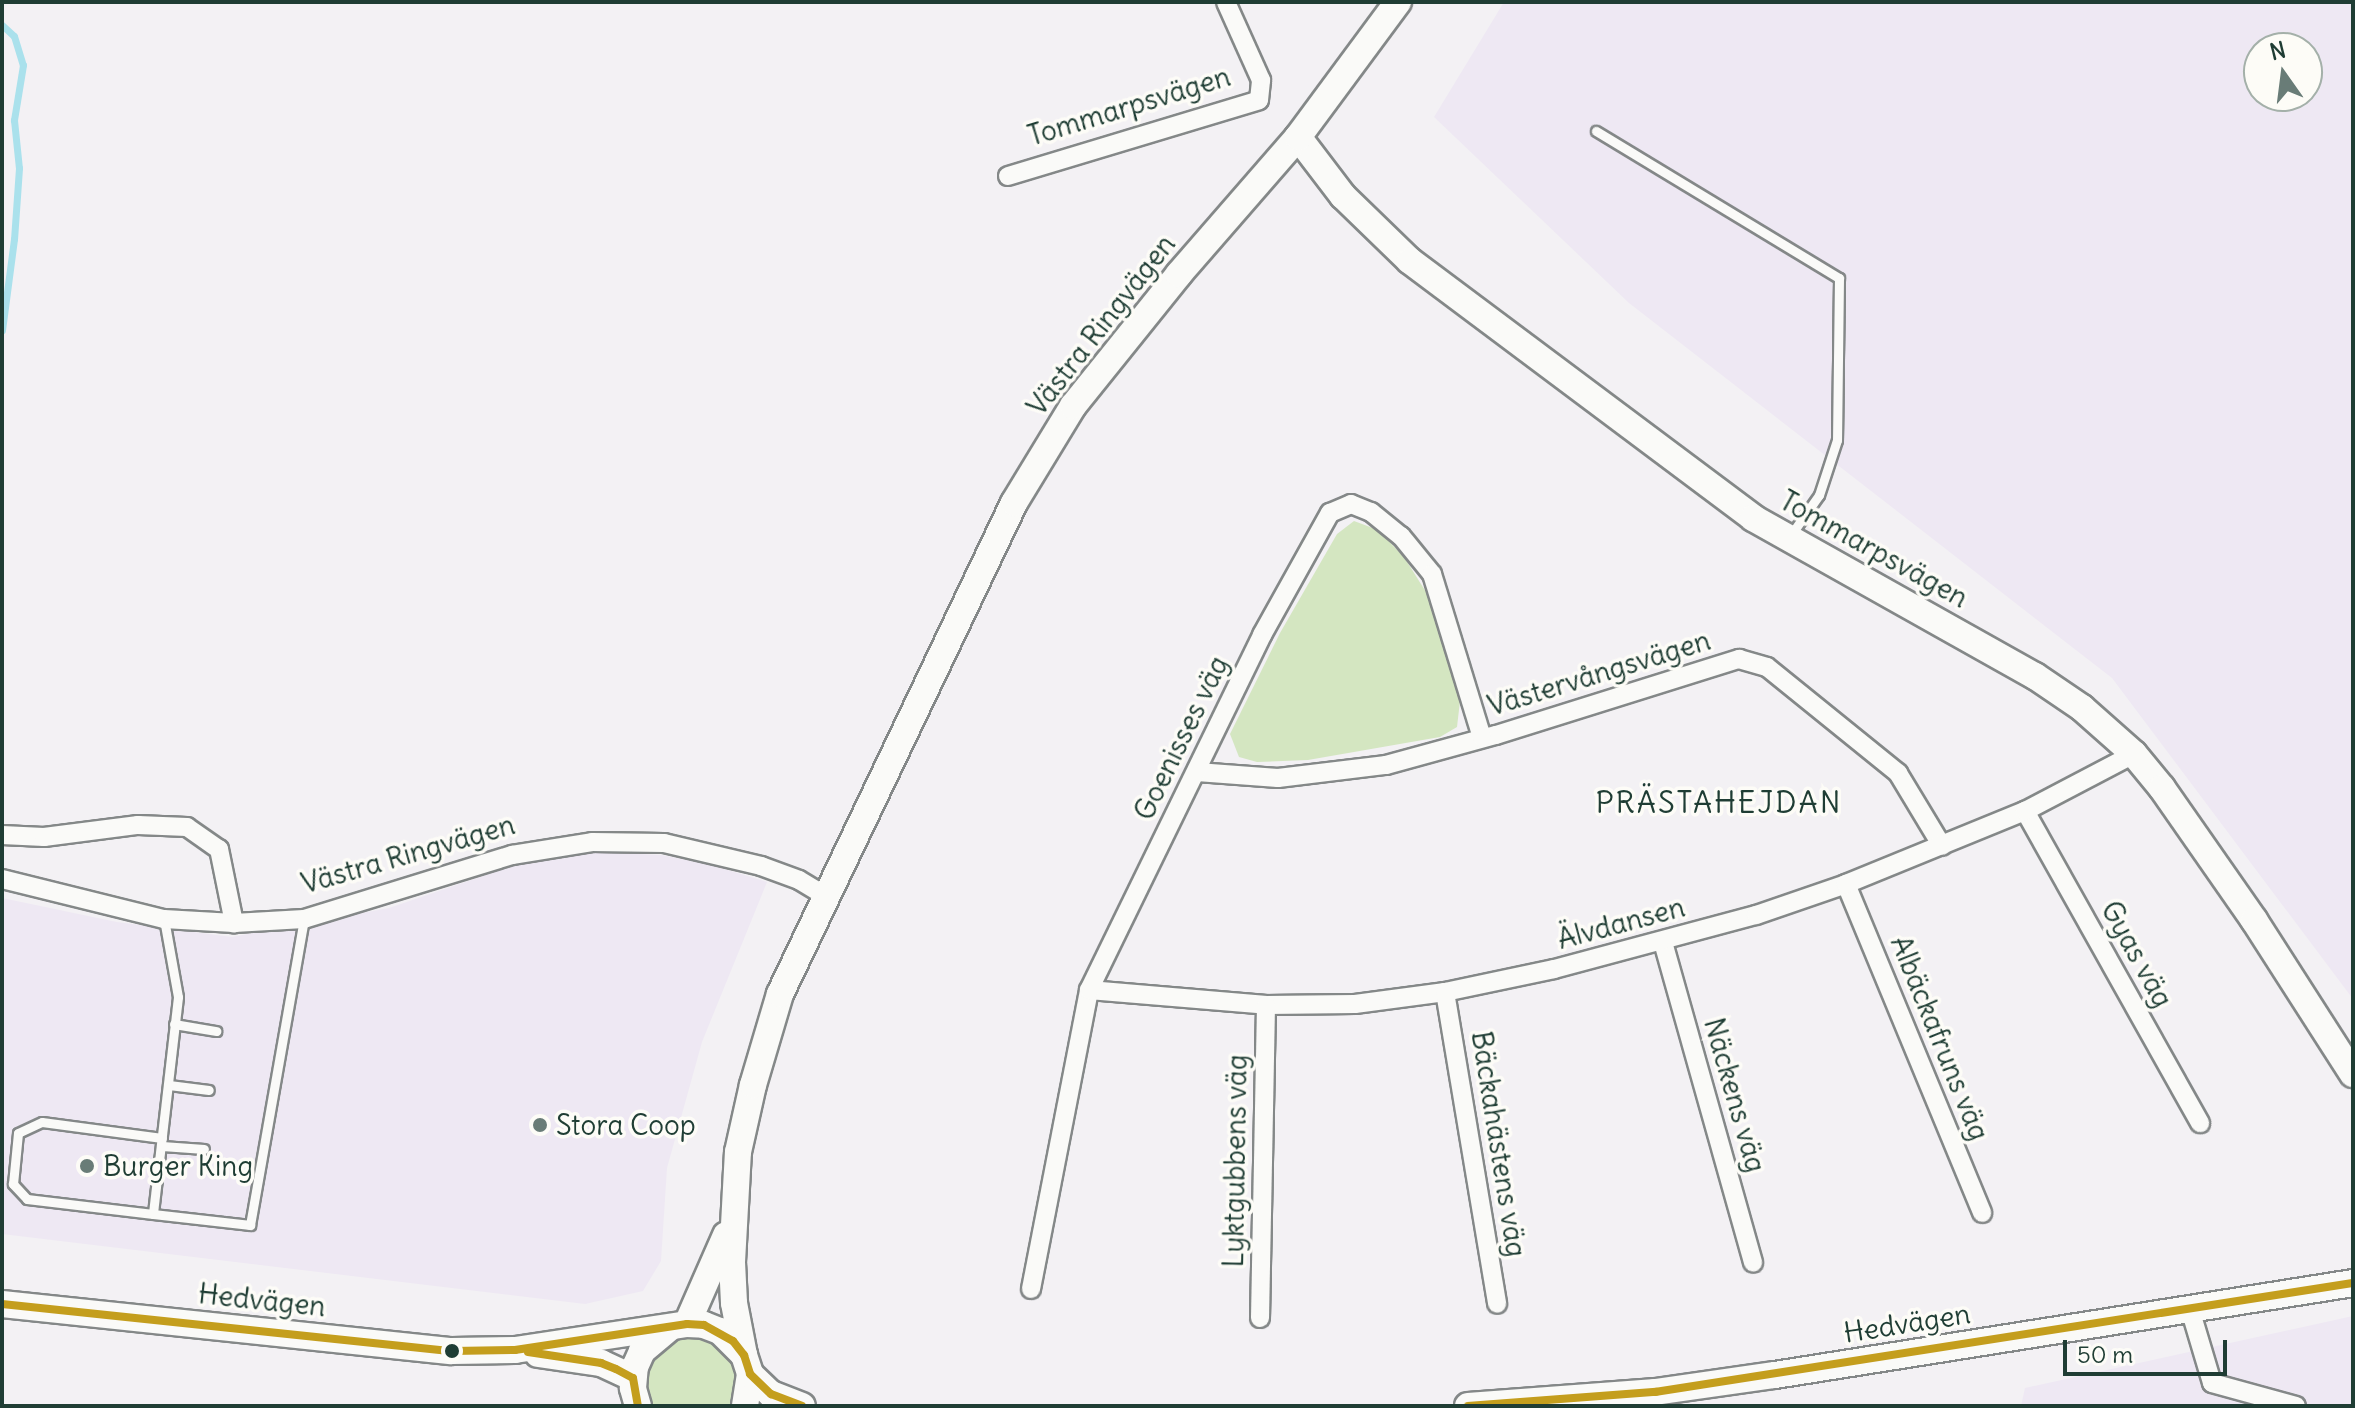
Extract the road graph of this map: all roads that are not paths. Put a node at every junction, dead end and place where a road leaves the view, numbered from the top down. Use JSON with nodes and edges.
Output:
{"nodes":[{"id":1,"x":1226,"y":2,"type":"edge"},
{"id":2,"x":1398,"y":2,"type":"edge"},
{"id":3,"x":1596,"y":131,"type":"dead end"},
{"id":4,"x":1298,"y":137,"type":"junction"},
{"id":5,"x":1008,"y":176,"type":"dead end"},
{"id":6,"x":1788,"y":538,"type":"junction"},
{"id":7,"x":1482,"y":738,"type":"junction"},
{"id":8,"x":2134,"y":754,"type":"junction"},
{"id":9,"x":1197,"y":772,"type":"junction"},
{"id":10,"x":2025,"y":811,"type":"junction"},
{"id":11,"x":2,"y":835,"type":"edge"},
{"id":12,"x":1942,"y":846,"type":"junction"},
{"id":13,"x":2,"y":879,"type":"edge"},
{"id":14,"x":1846,"y":884,"type":"junction"},
{"id":15,"x":826,"y":896,"type":"junction"},
{"id":16,"x":164,"y":919,"type":"junction"},
{"id":17,"x":304,"y":919,"type":"junction"},
{"id":18,"x":234,"y":923,"type":"junction"},
{"id":19,"x":1663,"y":942,"type":"junction"},
{"id":20,"x":1089,"y":990,"type":"junction"},
{"id":21,"x":1445,"y":992,"type":"junction"},
{"id":22,"x":1266,"y":1005,"type":"junction"},
{"id":23,"x":174,"y":1024,"type":"junction"},
{"id":24,"x":216,"y":1031,"type":"dead end"},
{"id":25,"x":2353,"y":1074,"type":"edge"},
{"id":26,"x":169,"y":1085,"type":"junction"},
{"id":27,"x":209,"y":1090,"type":"dead end"},
{"id":28,"x":2200,"y":1123,"type":"dead end"},
{"id":29,"x":162,"y":1142,"type":"junction"},
{"id":30,"x":204,"y":1149,"type":"dead end"},
{"id":31,"x":1982,"y":1213,"type":"dead end"},
{"id":32,"x":153,"y":1214,"type":"junction"},
{"id":33,"x":732,"y":1221,"type":"junction"},
{"id":34,"x":1753,"y":1263,"type":"dead end"},
{"id":35,"x":2353,"y":1283,"type":"edge"},
{"id":36,"x":1031,"y":1289,"type":"dead end"},
{"id":37,"x":2,"y":1304,"type":"edge"},
{"id":38,"x":1497,"y":1304,"type":"dead end"},
{"id":39,"x":2190,"y":1309,"type":"junction"},
{"id":40,"x":1260,"y":1318,"type":"dead end"},
{"id":41,"x":678,"y":1326,"type":"junction"},
{"id":42,"x":515,"y":1350,"type":"junction"},
{"id":43,"x":747,"y":1365,"type":"junction"},
{"id":44,"x":633,"y":1378,"type":"junction"},
{"id":45,"x":638,"y":1406,"type":"edge"},
{"id":46,"x":745,"y":1406,"type":"edge"},
{"id":47,"x":802,"y":1406,"type":"edge"},
{"id":48,"x":1468,"y":1406,"type":"edge"},
{"id":49,"x":2296,"y":1406,"type":"edge"}],
"edges":[{"from":1,"to":5,"type":"street","name":"Tommarpsvägen"},
{"from":2,"to":4,"type":"main road","name":"Västra Ringvägen"},
{"from":3,"to":6,"type":"lane"},
{"from":4,"to":6,"type":"main road","name":"Tommarpsvägen"},
{"from":4,"to":15,"type":"main road","name":"Västra Ringvägen"},
{"from":6,"to":8,"type":"main road","name":"Tommarpsvägen"},
{"from":7,"to":9,"type":"street","name":"Västervångsvägen"},
{"from":7,"to":9,"type":"street","name":"Goenisses väg"},
{"from":7,"to":12,"type":"street","name":"Västervångsvägen"},
{"from":8,"to":10,"type":"street","name":"Älvdansen"},
{"from":8,"to":25,"type":"main road","name":"Tommarpsvägen"},
{"from":9,"to":20,"type":"street","name":"Goenisses väg"},
{"from":10,"to":12,"type":"street","name":"Älvdansen"},
{"from":10,"to":28,"type":"street","name":"Gyas väg"},
{"from":11,"to":18,"type":"street"},
{"from":12,"to":14,"type":"street","name":"Älvdansen"},
{"from":13,"to":16,"type":"street","name":"Västra Ringvägen"},
{"from":14,"to":19,"type":"street","name":"Älvdansen"},
{"from":14,"to":31,"type":"street","name":"Albäckafruns väg"},
{"from":15,"to":17,"type":"street","name":"Västra Ringvägen"},
{"from":15,"to":33,"type":"main road","name":"Västra Ringvägen"},
{"from":16,"to":18,"type":"street","name":"Västra Ringvägen"},
{"from":16,"to":23,"type":"lane"},
{"from":17,"to":18,"type":"street","name":"Västra Ringvägen"},
{"from":17,"to":32,"type":"lane"},
{"from":19,"to":21,"type":"street","name":"Älvdansen"},
{"from":19,"to":34,"type":"street","name":"Näckens väg"},
{"from":20,"to":22,"type":"street","name":"Älvdansen"},
{"from":20,"to":36,"type":"street","name":"Goenisses väg"},
{"from":21,"to":22,"type":"street","name":"Älvdansen"},
{"from":21,"to":38,"type":"street","name":"Bäckahästens väg"},
{"from":22,"to":40,"type":"street","name":"Lyktgubbens väg"},
{"from":23,"to":24,"type":"lane"},
{"from":23,"to":26,"type":"lane"},
{"from":26,"to":27,"type":"lane"},
{"from":26,"to":29,"type":"lane"},
{"from":29,"to":30,"type":"lane"},
{"from":29,"to":32,"type":"lane"},
{"from":29,"to":32,"type":"lane"},
{"from":33,"to":41,"type":"main road","name":"Västra Ringvägen"},
{"from":33,"to":43,"type":"main road","name":"Västra Ringvägen"},
{"from":35,"to":39,"type":"main road","name":"Hedvägen"},
{"from":37,"to":42,"type":"main road","name":"Hedvägen"},
{"from":39,"to":48,"type":"main road","name":"Hedvägen"},
{"from":39,"to":49,"type":"street"},
{"from":41,"to":42,"type":"main road","name":"Hedvägen"},
{"from":41,"to":43,"type":"main road","name":"Hedvägen"},
{"from":41,"to":44,"type":"main road"},
{"from":42,"to":44,"type":"main road","name":"Hedvägen"},
{"from":43,"to":46,"type":"main road"},
{"from":43,"to":47,"type":"main road","name":"Hedvägen"},
{"from":44,"to":45,"type":"main road"}]}
